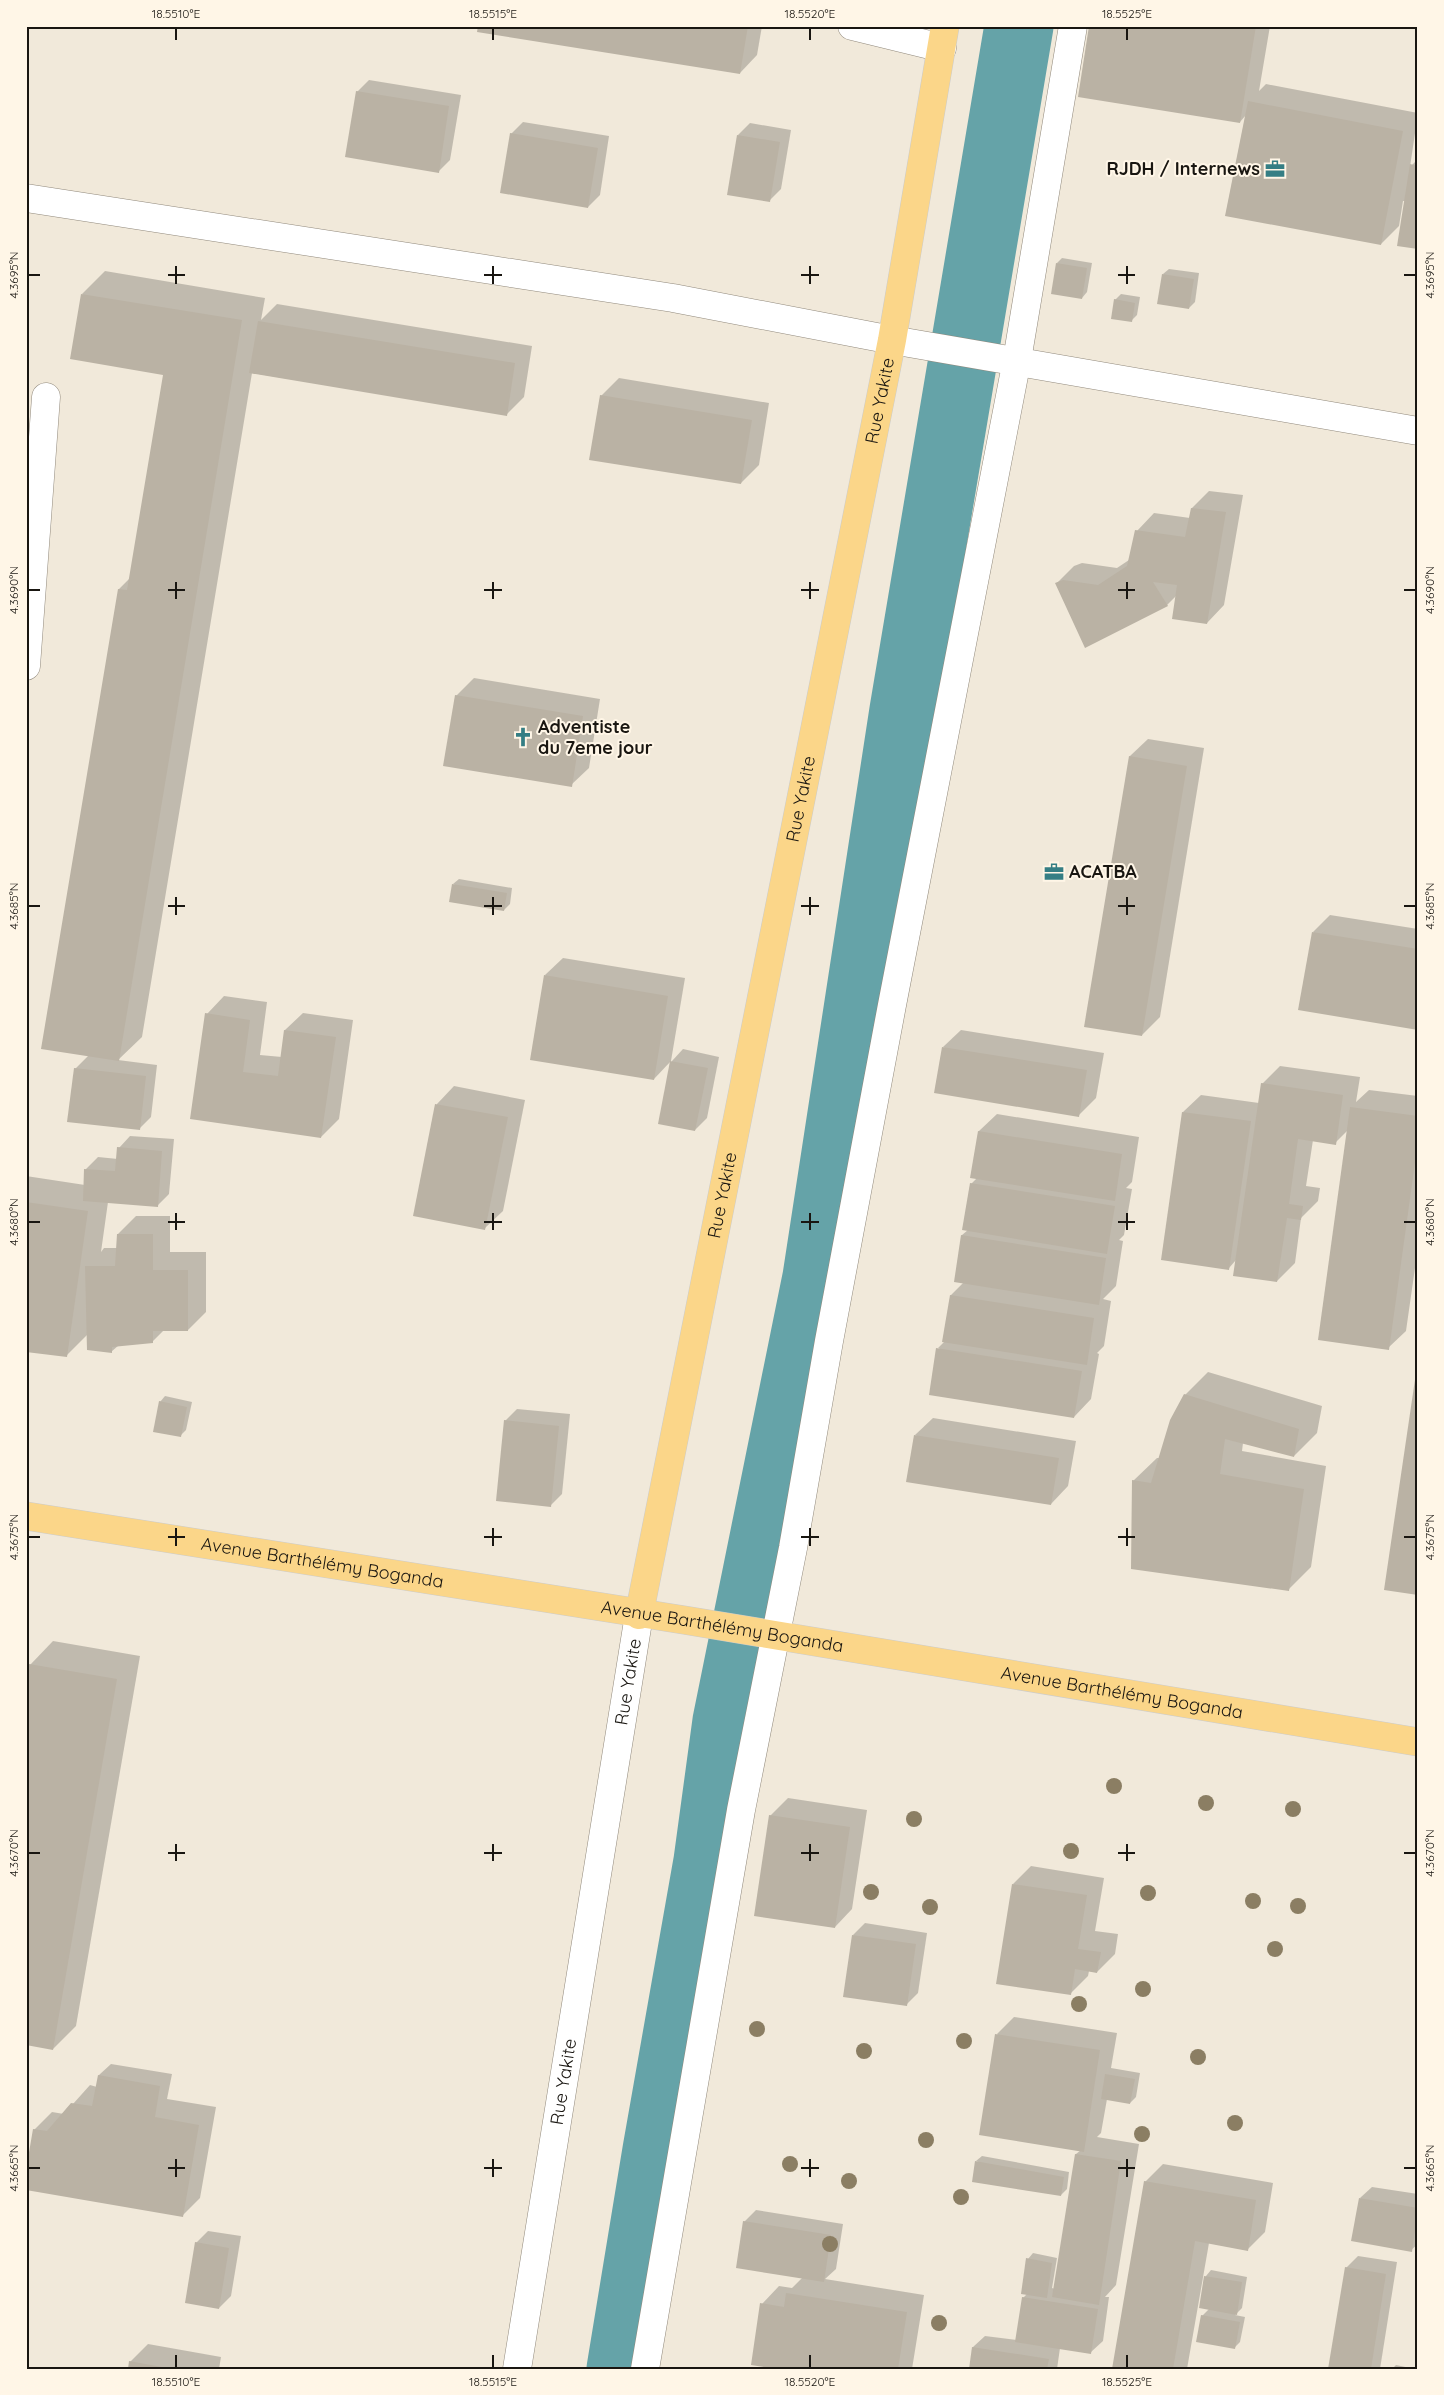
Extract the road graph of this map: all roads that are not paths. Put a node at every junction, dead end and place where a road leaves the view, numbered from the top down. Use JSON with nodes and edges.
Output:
{"nodes":[{"id":1,"x":852,"y":26,"type":"edge"},
{"id":2,"x":1073,"y":26,"type":"edge"},
{"id":3,"x":943,"y":37,"type":"edge"},
{"id":4,"x":26,"y":198,"type":"edge"},
{"id":5,"x":892,"y":340,"type":"junction"},
{"id":6,"x":1017,"y":360,"type":"junction"},
{"id":7,"x":46,"y":397,"type":"dead end"},
{"id":8,"x":1418,"y":431,"type":"edge"},
{"id":9,"x":26,"y":666,"type":"edge"},
{"id":10,"x":26,"y":1516,"type":"edge"},
{"id":11,"x":639,"y":1615,"type":"junction"},
{"id":12,"x":774,"y":1637,"type":"junction"},
{"id":13,"x":1418,"y":1742,"type":"edge"},
{"id":14,"x":517,"y":2369,"type":"edge"},
{"id":15,"x":645,"y":2369,"type":"edge"}],
"edges":[{"from":1,"to":3,"type":"street"},
{"from":2,"to":6,"type":"street"},
{"from":3,"to":5,"type":"main road","name":"Rue Yakite"},
{"from":4,"to":5,"type":"street"},
{"from":5,"to":6,"type":"street"},
{"from":5,"to":11,"type":"main road","name":"Rue Yakite"},
{"from":6,"to":8,"type":"street"},
{"from":6,"to":12,"type":"street"},
{"from":7,"to":9,"type":"street"},
{"from":10,"to":11,"type":"main road","name":"Avenue Barthélémy Boganda"},
{"from":11,"to":12,"type":"main road","name":"Avenue Barthélémy Boganda"},
{"from":11,"to":14,"type":"street","name":"Rue Yakite"},
{"from":12,"to":13,"type":"main road","name":"Avenue Barthélémy Boganda"},
{"from":12,"to":15,"type":"street"}]}
